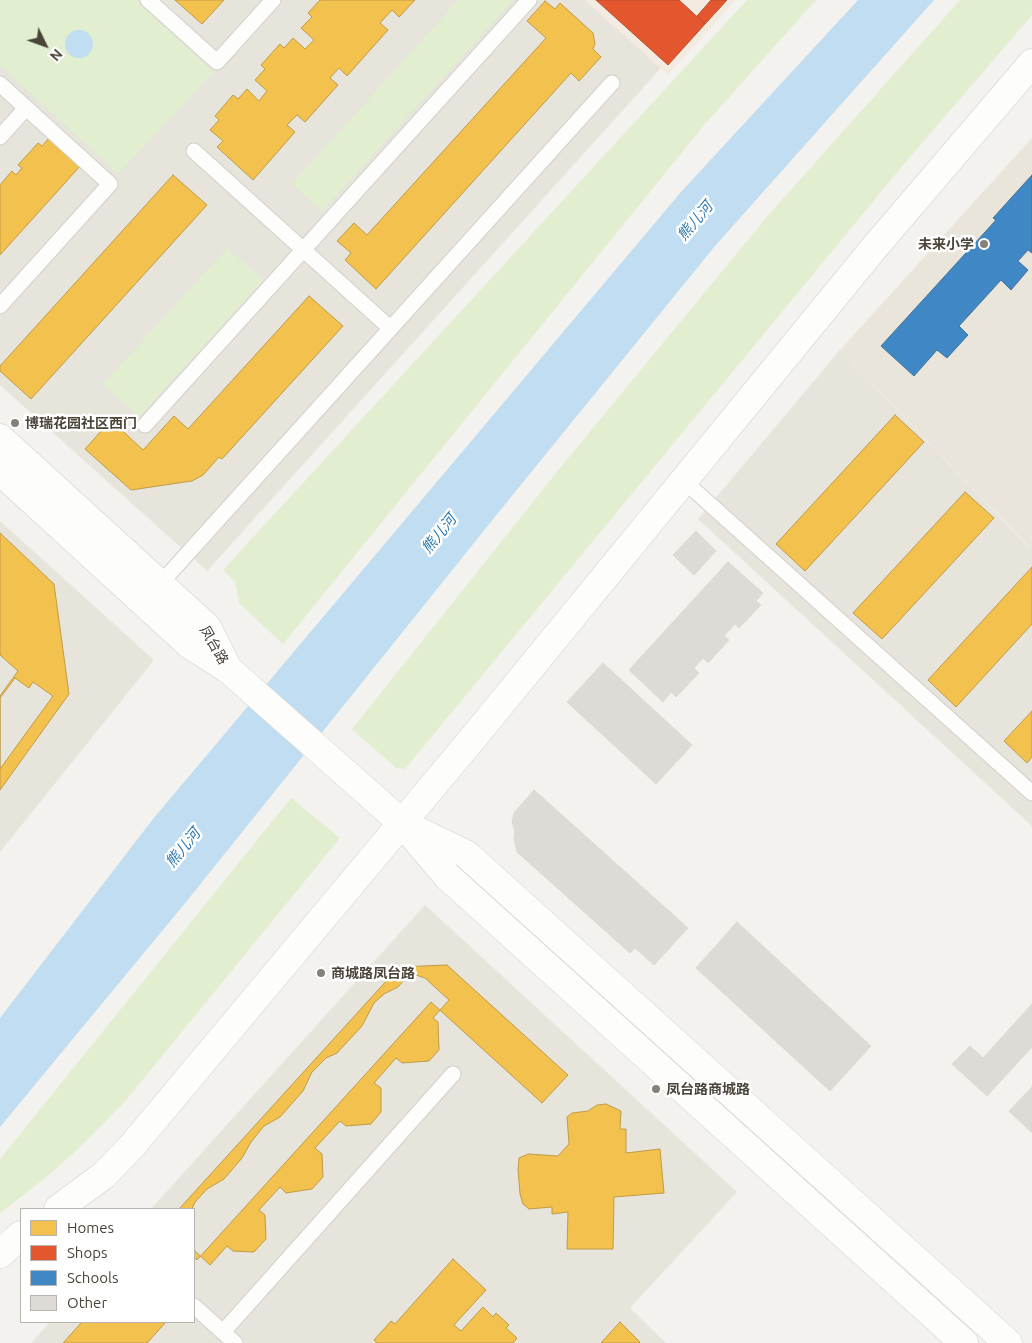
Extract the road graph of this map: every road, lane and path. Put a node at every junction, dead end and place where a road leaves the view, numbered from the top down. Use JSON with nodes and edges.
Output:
{"nodes":[{"id":1,"x":148,"y":0,"type":"edge"},
{"id":2,"x":273,"y":0,"type":"edge"},
{"id":3,"x":529,"y":0,"type":"edge"},
{"id":4,"x":1032,"y":63,"type":"edge"},
{"id":5,"x":0,"y":84,"type":"edge"},
{"id":6,"x":612,"y":84,"type":"dead end"},
{"id":7,"x":26,"y":108,"type":"junction"},
{"id":8,"x":0,"y":137,"type":"edge"},
{"id":9,"x":194,"y":151,"type":"dead end"},
{"id":10,"x":303,"y":250,"type":"junction"},
{"id":11,"x":0,"y":306,"type":"edge"},
{"id":12,"x":390,"y":328,"type":"junction"},
{"id":13,"x":145,"y":425,"type":"dead end"},
{"id":14,"x":0,"y":438,"type":"edge"},
{"id":15,"x":0,"y":471,"type":"edge"},
{"id":16,"x":684,"y":481,"type":"junction"},
{"id":17,"x":160,"y":584,"type":"junction"},
{"id":18,"x":228,"y":669,"type":"junction"},
{"id":19,"x":1032,"y":793,"type":"edge"},
{"id":20,"x":402,"y":823,"type":"junction"},
{"id":21,"x":454,"y":1074,"type":"dead end"},
{"id":22,"x":73,"y":1206,"type":"edge"},
{"id":23,"x":20,"y":1236,"type":"edge"},
{"id":24,"x":0,"y":1254,"type":"edge"},
{"id":25,"x":195,"y":1307,"type":"edge"},
{"id":26,"x":230,"y":1340,"type":"edge"},
{"id":27,"x":964,"y":1343,"type":"edge"},
{"id":28,"x":1008,"y":1343,"type":"edge"}],
"edges":[{"from":1,"to":2,"type":"lane"},
{"from":3,"to":10,"type":"lane"},
{"from":4,"to":16,"type":"street"},
{"from":5,"to":7,"type":"lane"},
{"from":6,"to":12,"type":"lane"},
{"from":7,"to":8,"type":"lane"},
{"from":7,"to":11,"type":"lane"},
{"from":9,"to":10,"type":"lane"},
{"from":10,"to":12,"type":"lane"},
{"from":10,"to":13,"type":"lane"},
{"from":12,"to":17,"type":"lane"},
{"from":14,"to":17,"type":"street","name":"凤台路"},
{"from":15,"to":18,"type":"street","name":"凤台路"},
{"from":16,"to":19,"type":"lane"},
{"from":16,"to":20,"type":"street"},
{"from":17,"to":18,"type":"street","name":"凤台路"},
{"from":18,"to":20,"type":"street"},
{"from":20,"to":22,"type":"street"},
{"from":20,"to":27,"type":"street"},
{"from":20,"to":28,"type":"street"},
{"from":21,"to":26,"type":"lane"},
{"from":23,"to":24,"type":"street"},
{"from":25,"to":26,"type":"lane"}]}
